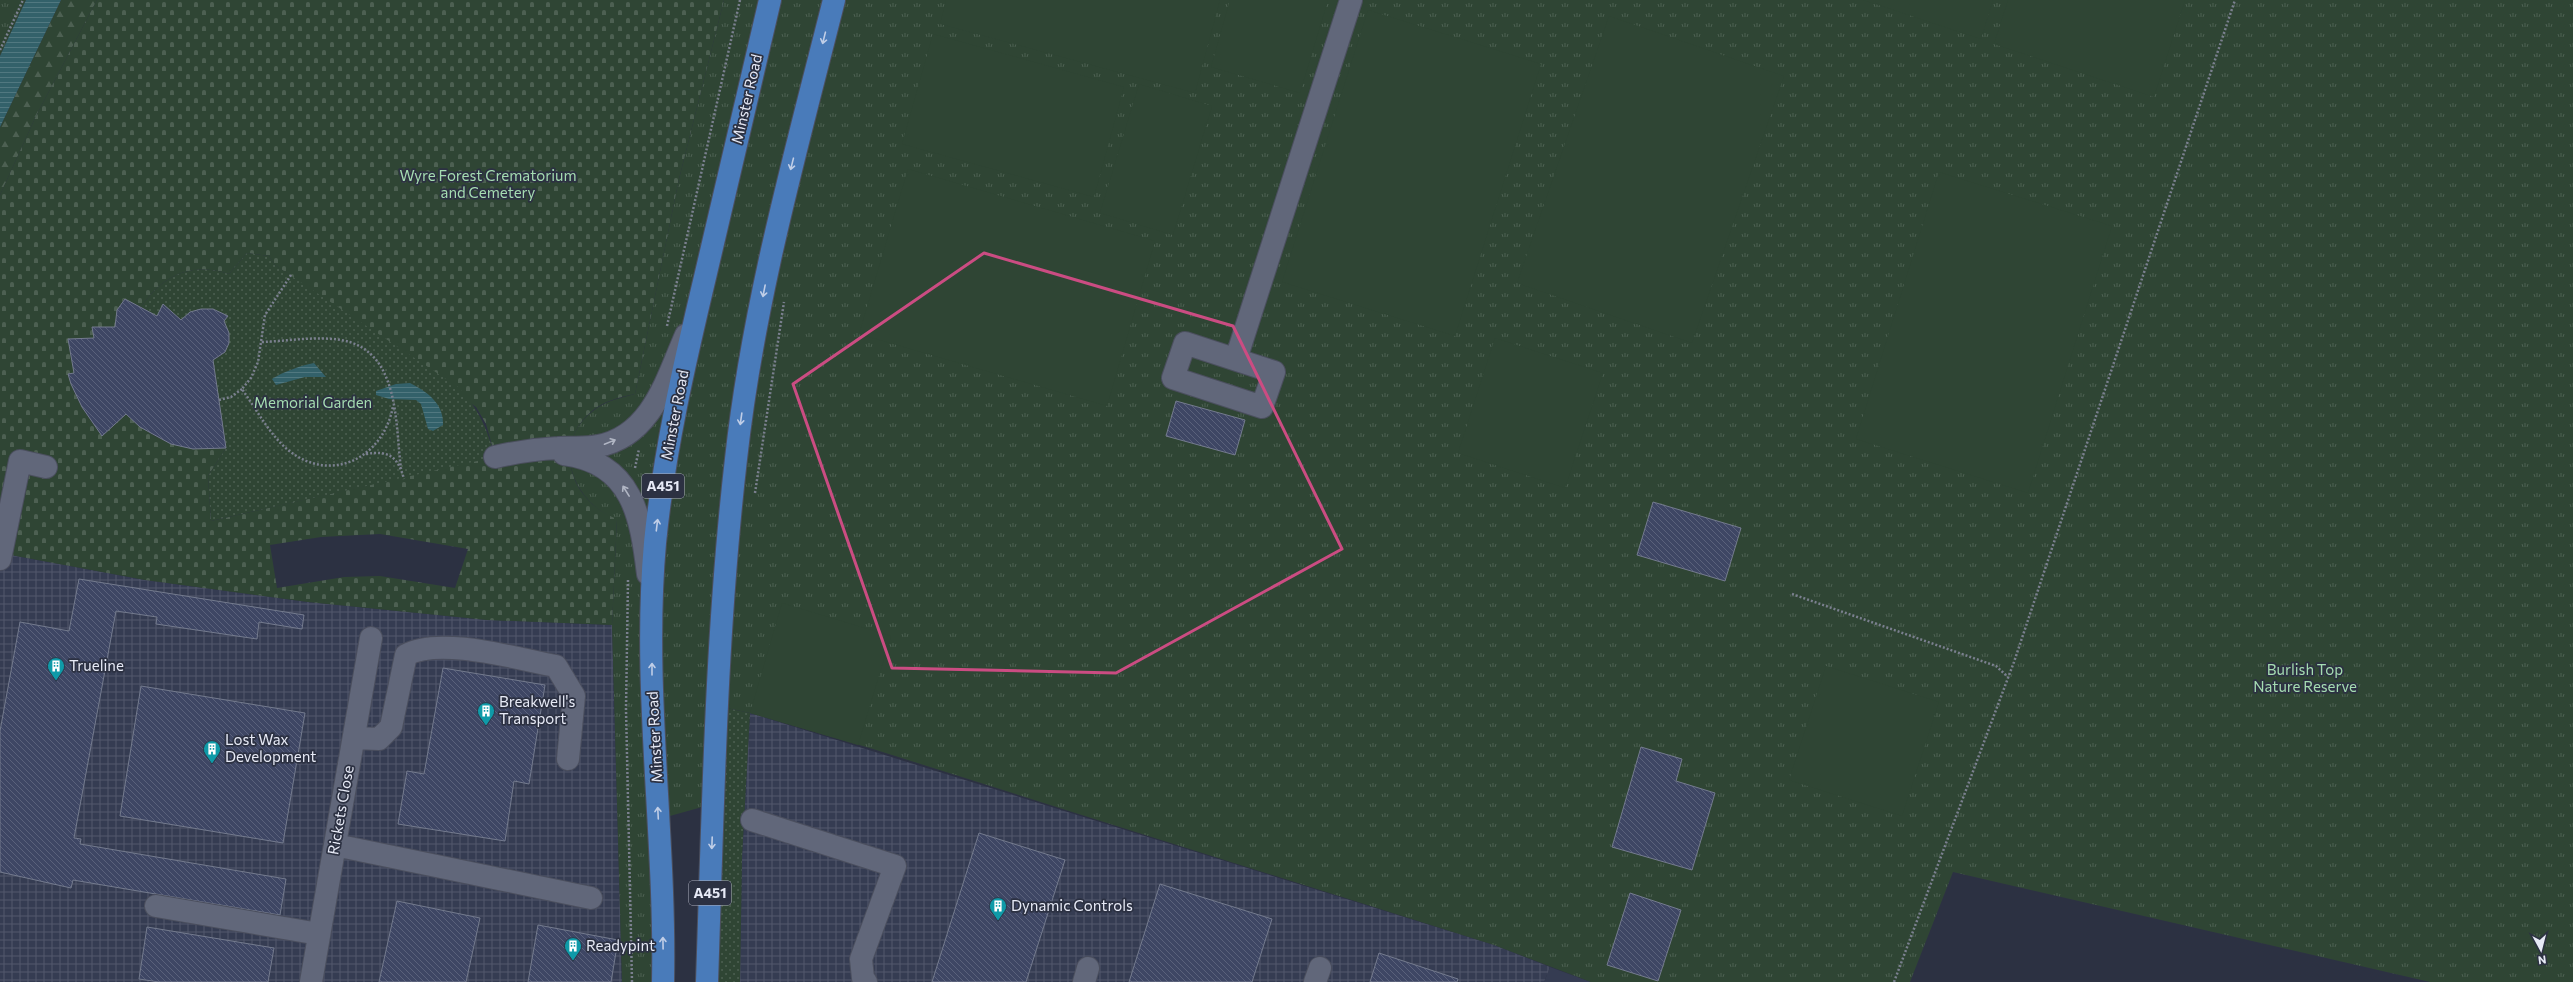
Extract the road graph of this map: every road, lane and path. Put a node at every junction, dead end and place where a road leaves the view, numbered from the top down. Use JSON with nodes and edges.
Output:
{"nodes":[{"id":1,"x":22,"y":0,"type":"edge"},
{"id":2,"x":770,"y":0,"type":"edge"},
{"id":3,"x":834,"y":0,"type":"edge"},
{"id":4,"x":1351,"y":0,"type":"edge"},
{"id":5,"x":2235,"y":0,"type":"edge"},
{"id":6,"x":0,"y":50,"type":"edge"},
{"id":7,"x":291,"y":275,"type":"dead end"},
{"id":8,"x":785,"y":295,"type":"dead end"},
{"id":9,"x":698,"y":307,"type":"junction"},
{"id":10,"x":262,"y":342,"type":"junction"},
{"id":11,"x":1236,"y":359,"type":"dead end"},
{"id":12,"x":242,"y":389,"type":"junction"},
{"id":13,"x":219,"y":400,"type":"dead end"},
{"id":14,"x":393,"y":406,"type":"junction"},
{"id":15,"x":558,"y":448,"type":"junction"},
{"id":16,"x":366,"y":454,"type":"junction"},
{"id":17,"x":495,"y":456,"type":"dead end"},
{"id":18,"x":46,"y":467,"type":"dead end"},
{"id":19,"x":401,"y":469,"type":"junction"},
{"id":20,"x":404,"y":479,"type":"dead end"},
{"id":21,"x":754,"y":500,"type":"dead end"},
{"id":22,"x":3,"y":527,"type":"edge"},
{"id":23,"x":0,"y":559,"type":"edge"},
{"id":24,"x":1792,"y":594,"type":"dead end"},
{"id":25,"x":652,"y":610,"type":"junction"},
{"id":26,"x":371,"y":638,"type":"dead end"},
{"id":27,"x":2008,"y":678,"type":"junction"},
{"id":28,"x":626,"y":709,"type":"dead end"},
{"id":29,"x":354,"y":738,"type":"junction"},
{"id":30,"x":568,"y":759,"type":"dead end"},
{"id":31,"x":752,"y":820,"type":"dead end"},
{"id":32,"x":335,"y":845,"type":"junction"},
{"id":33,"x":591,"y":898,"type":"dead end"},
{"id":34,"x":156,"y":906,"type":"dead end"},
{"id":35,"x":319,"y":934,"type":"junction"},
{"id":36,"x":311,"y":982,"type":"edge"},
{"id":37,"x":632,"y":982,"type":"edge"},
{"id":38,"x":663,"y":982,"type":"edge"},
{"id":39,"x":707,"y":982,"type":"edge"},
{"id":40,"x":866,"y":982,"type":"edge"},
{"id":41,"x":1894,"y":982,"type":"edge"}],
"edges":[{"from":1,"to":6,"type":"path"},
{"from":2,"to":9,"type":"main road","name":"Minster Road","number":"A451"},
{"from":3,"to":39,"type":"main road","number":"A451","one_way":true},
{"from":4,"to":11,"type":"lane"},
{"from":5,"to":27,"type":"path"},
{"from":7,"to":10,"type":"path"},
{"from":8,"to":21,"type":"path"},
{"from":15,"to":9,"type":"lane","one_way":true},
{"from":25,"to":9,"type":"main road","name":"Minster Road","number":"A451","one_way":true},
{"from":10,"to":12,"type":"path"},
{"from":10,"to":14,"type":"path"},
{"from":12,"to":13,"type":"path"},
{"from":12,"to":16,"type":"path"},
{"from":14,"to":16,"type":"path"},
{"from":14,"to":19,"type":"path"},
{"from":15,"to":17,"type":"lane"},
{"from":25,"to":15,"type":"lane","one_way":true},
{"from":16,"to":19,"type":"path"},
{"from":18,"to":22,"type":"lane"},
{"from":19,"to":20,"type":"path"},
{"from":22,"to":23,"type":"lane"},
{"from":24,"to":27,"type":"path"},
{"from":38,"to":25,"type":"main road","name":"Minster Road","number":"A451","one_way":true},
{"from":26,"to":29,"type":"lane","name":"Rickets Close"},
{"from":27,"to":41,"type":"path"},
{"from":28,"to":37,"type":"path"},
{"from":29,"to":30,"type":"lane"},
{"from":29,"to":32,"type":"lane","name":"Rickets Close"},
{"from":31,"to":40,"type":"lane"},
{"from":32,"to":33,"type":"lane"},
{"from":32,"to":35,"type":"lane","name":"Rickets Close"},
{"from":34,"to":35,"type":"lane"},
{"from":35,"to":36,"type":"lane","name":"Rickets Close"}]}
